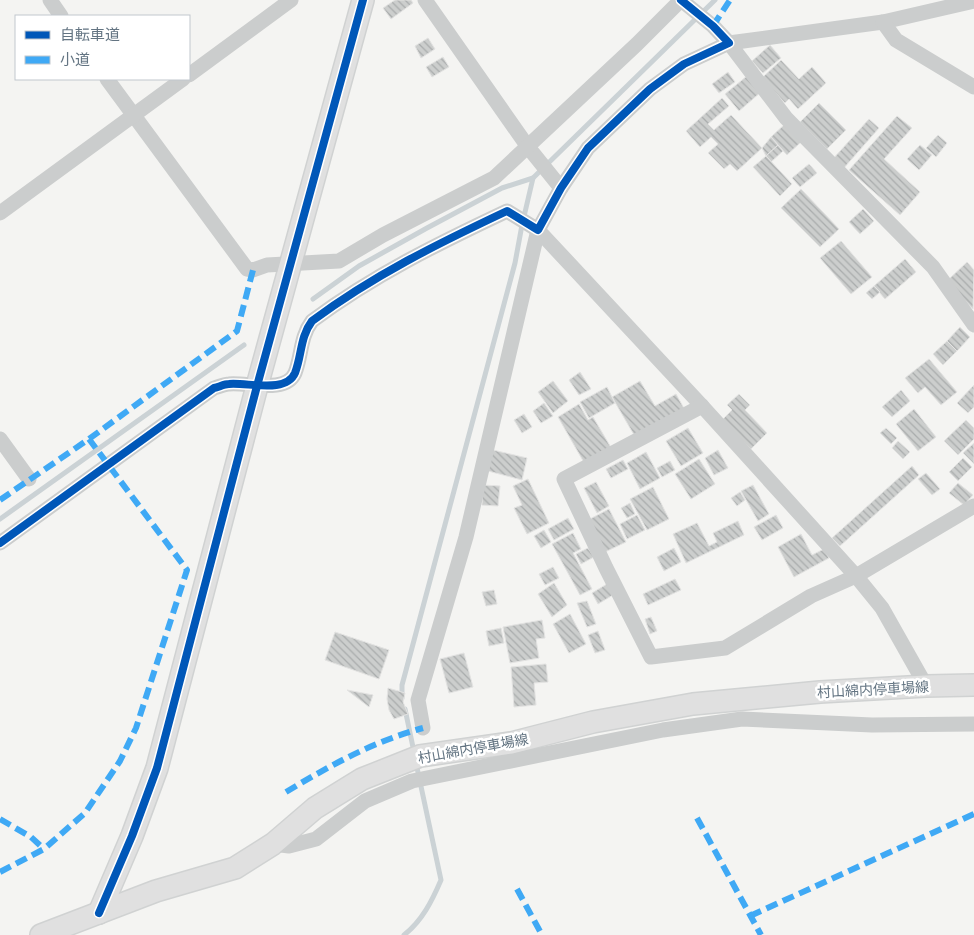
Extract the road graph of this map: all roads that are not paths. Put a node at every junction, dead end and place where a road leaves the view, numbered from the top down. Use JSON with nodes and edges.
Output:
{"nodes":[{"id":1,"x":50,"y":0,"type":"edge"},
{"id":2,"x":291,"y":0,"type":"edge"},
{"id":3,"x":363,"y":0,"type":"edge"},
{"id":4,"x":425,"y":0,"type":"edge"},
{"id":5,"x":974,"y":1,"type":"edge"},
{"id":6,"x":684,"y":2,"type":"edge"},
{"id":7,"x":60,"y":15,"type":"edge"},
{"id":8,"x":883,"y":22,"type":"junction"},
{"id":9,"x":730,"y":43,"type":"junction"},
{"id":10,"x":190,"y":74,"type":"edge"},
{"id":11,"x":108,"y":80,"type":"edge"},
{"id":12,"x":182,"y":80,"type":"edge"},
{"id":13,"x":974,"y":87,"type":"edge"},
{"id":14,"x":133,"y":115,"type":"junction"},
{"id":15,"x":531,"y":150,"type":"junction"},
{"id":16,"x":557,"y":184,"type":"junction"},
{"id":17,"x":0,"y":213,"type":"edge"},
{"id":18,"x":535,"y":229,"type":"junction"},
{"id":19,"x":291,"y":263,"type":"junction"},
{"id":20,"x":974,"y":325,"type":"edge"},
{"id":21,"x":257,"y":386,"type":"junction"},
{"id":22,"x":702,"y":406,"type":"junction"},
{"id":23,"x":0,"y":439,"type":"edge"},
{"id":24,"x":29,"y":479,"type":"dead end"},
{"id":25,"x":974,"y":506,"type":"edge"},
{"id":26,"x":0,"y":543,"type":"edge"},
{"id":27,"x":856,"y":576,"type":"junction"},
{"id":28,"x":974,"y":685,"type":"edge"},
{"id":29,"x":926,"y":686,"type":"junction"},
{"id":30,"x":974,"y":724,"type":"edge"},
{"id":31,"x":423,"y":728,"type":"dead end"},
{"id":32,"x":273,"y":844,"type":"junction"},
{"id":33,"x":100,"y":913,"type":"junction"},
{"id":34,"x":41,"y":935,"type":"edge"}],
"edges":[{"from":1,"to":7,"type":"street"},
{"from":2,"to":10,"type":"street"},
{"from":3,"to":19,"type":"main road"},
{"from":4,"to":15,"type":"street"},
{"from":5,"to":8,"type":"street"},
{"from":6,"to":9,"type":"street"},
{"from":6,"to":15,"type":"street"},
{"from":8,"to":9,"type":"street"},
{"from":8,"to":13,"type":"street"},
{"from":9,"to":16,"type":"street"},
{"from":9,"to":20,"type":"street"},
{"from":11,"to":14,"type":"street"},
{"from":12,"to":14,"type":"street"},
{"from":14,"to":17,"type":"street"},
{"from":14,"to":19,"type":"street"},
{"from":15,"to":16,"type":"street"},
{"from":15,"to":19,"type":"street"},
{"from":16,"to":18,"type":"street"},
{"from":18,"to":21,"type":"street"},
{"from":18,"to":22,"type":"street"},
{"from":18,"to":31,"type":"street"},
{"from":19,"to":21,"type":"main road"},
{"from":21,"to":26,"type":"street"},
{"from":21,"to":33,"type":"main road"},
{"from":22,"to":27,"type":"street"},
{"from":22,"to":27,"type":"street"},
{"from":23,"to":24,"type":"street"},
{"from":25,"to":27,"type":"street"},
{"from":27,"to":29,"type":"street"},
{"from":28,"to":29,"type":"main road","name":"村山綿内停車場線"},
{"from":29,"to":32,"type":"main road","name":"村山綿内停車場線"},
{"from":30,"to":32,"type":"street"},
{"from":32,"to":33,"type":"main road","name":"村山綿内停車場線"},
{"from":33,"to":34,"type":"main road","name":"村山綿内停車場線"}]}
